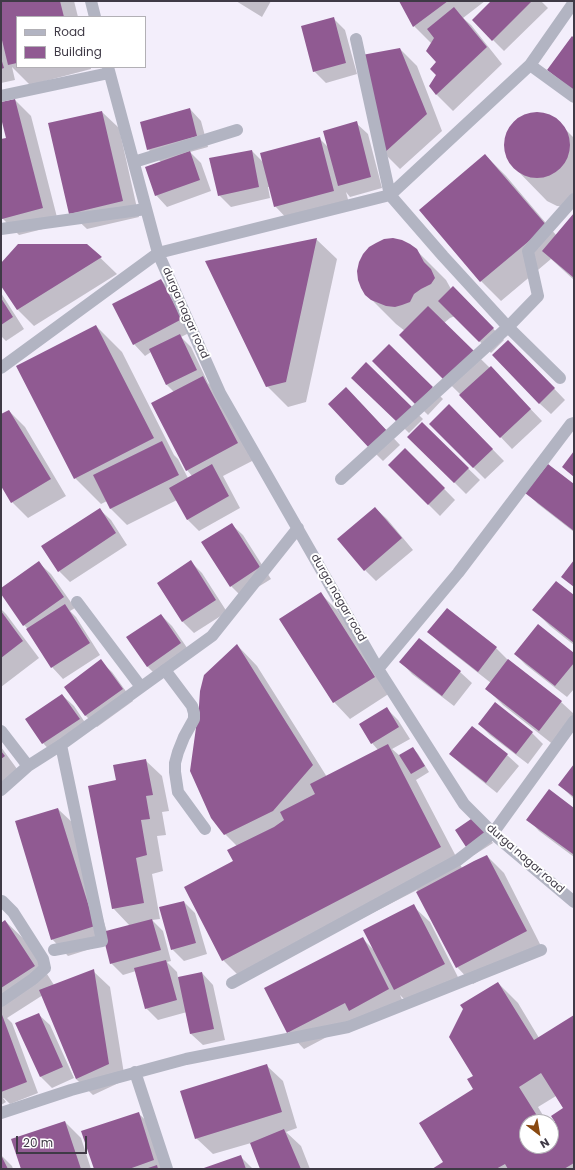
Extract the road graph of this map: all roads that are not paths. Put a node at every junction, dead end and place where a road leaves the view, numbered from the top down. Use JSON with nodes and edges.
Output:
{"nodes":[{"id":1,"x":91,"y":1,"type":"edge"},
{"id":2,"x":574,"y":2,"type":"edge"},
{"id":3,"x":95,"y":16,"type":"edge"},
{"id":4,"x":356,"y":39,"type":"dead end"},
{"id":5,"x":530,"y":65,"type":"junction"},
{"id":6,"x":109,"y":70,"type":"edge"},
{"id":7,"x":1,"y":96,"type":"edge"},
{"id":8,"x":574,"y":96,"type":"edge"},
{"id":9,"x":237,"y":130,"type":"dead end"},
{"id":10,"x":134,"y":162,"type":"junction"},
{"id":11,"x":390,"y":195,"type":"junction"},
{"id":12,"x":574,"y":199,"type":"edge"},
{"id":13,"x":146,"y":209,"type":"junction"},
{"id":14,"x":1,"y":229,"type":"edge"},
{"id":15,"x":158,"y":253,"type":"junction"},
{"id":16,"x":508,"y":327,"type":"junction"},
{"id":17,"x":1,"y":368,"type":"edge"},
{"id":18,"x":560,"y":378,"type":"dead end"},
{"id":19,"x":574,"y":423,"type":"edge"},
{"id":20,"x":341,"y":479,"type":"dead end"},
{"id":21,"x":298,"y":528,"type":"junction"},
{"id":22,"x":77,"y":602,"type":"dead end"},
{"id":23,"x":378,"y":669,"type":"junction"},
{"id":24,"x":165,"y":670,"type":"junction"},
{"id":25,"x":141,"y":687,"type":"junction"},
{"id":26,"x":574,"y":720,"type":"edge"},
{"id":27,"x":1,"y":731,"type":"edge"},
{"id":28,"x":61,"y":745,"type":"junction"},
{"id":29,"x":28,"y":766,"type":"junction"},
{"id":30,"x":1,"y":790,"type":"edge"},
{"id":31,"x":205,"y":829,"type":"dead end"},
{"id":32,"x":493,"y":833,"type":"junction"},
{"id":33,"x":1,"y":901,"type":"edge"},
{"id":34,"x":574,"y":902,"type":"edge"},
{"id":35,"x":54,"y":950,"type":"dead end"},
{"id":36,"x":541,"y":950,"type":"dead end"},
{"id":37,"x":232,"y":983,"type":"dead end"},
{"id":38,"x":1,"y":1001,"type":"edge"},
{"id":39,"x":135,"y":1072,"type":"junction"},
{"id":40,"x":1,"y":1113,"type":"edge"},
{"id":41,"x":167,"y":1169,"type":"edge"}],
"edges":[{"from":1,"to":3,"type":"street"},
{"from":2,"to":5,"type":"street"},
{"from":4,"to":11,"type":"street"},
{"from":5,"to":8,"type":"street"},
{"from":5,"to":11,"type":"street"},
{"from":6,"to":7,"type":"street"},
{"from":6,"to":10,"type":"street","name":"durga nagar road"},
{"from":9,"to":10,"type":"street"},
{"from":10,"to":13,"type":"street","name":"durga nagar road"},
{"from":11,"to":15,"type":"street"},
{"from":11,"to":16,"type":"street"},
{"from":12,"to":16,"type":"street"},
{"from":13,"to":14,"type":"street"},
{"from":13,"to":15,"type":"street","name":"durga nagar road"},
{"from":15,"to":17,"type":"street"},
{"from":15,"to":21,"type":"street","name":"durga nagar road"},
{"from":16,"to":18,"type":"street"},
{"from":16,"to":20,"type":"street"},
{"from":19,"to":23,"type":"street"},
{"from":21,"to":23,"type":"street","name":"durga nagar road"},
{"from":21,"to":24,"type":"street"},
{"from":22,"to":25,"type":"street"},
{"from":23,"to":32,"type":"street","name":"durga nagar road"},
{"from":24,"to":25,"type":"street"},
{"from":24,"to":31,"type":"street"},
{"from":25,"to":28,"type":"street"},
{"from":26,"to":32,"type":"street"},
{"from":27,"to":29,"type":"street"},
{"from":28,"to":29,"type":"street"},
{"from":28,"to":35,"type":"street"},
{"from":29,"to":30,"type":"street"},
{"from":32,"to":34,"type":"street","name":"durga nagar road"},
{"from":32,"to":37,"type":"street"},
{"from":33,"to":38,"type":"street"},
{"from":36,"to":39,"type":"street"},
{"from":39,"to":40,"type":"street"},
{"from":39,"to":41,"type":"street"}]}
